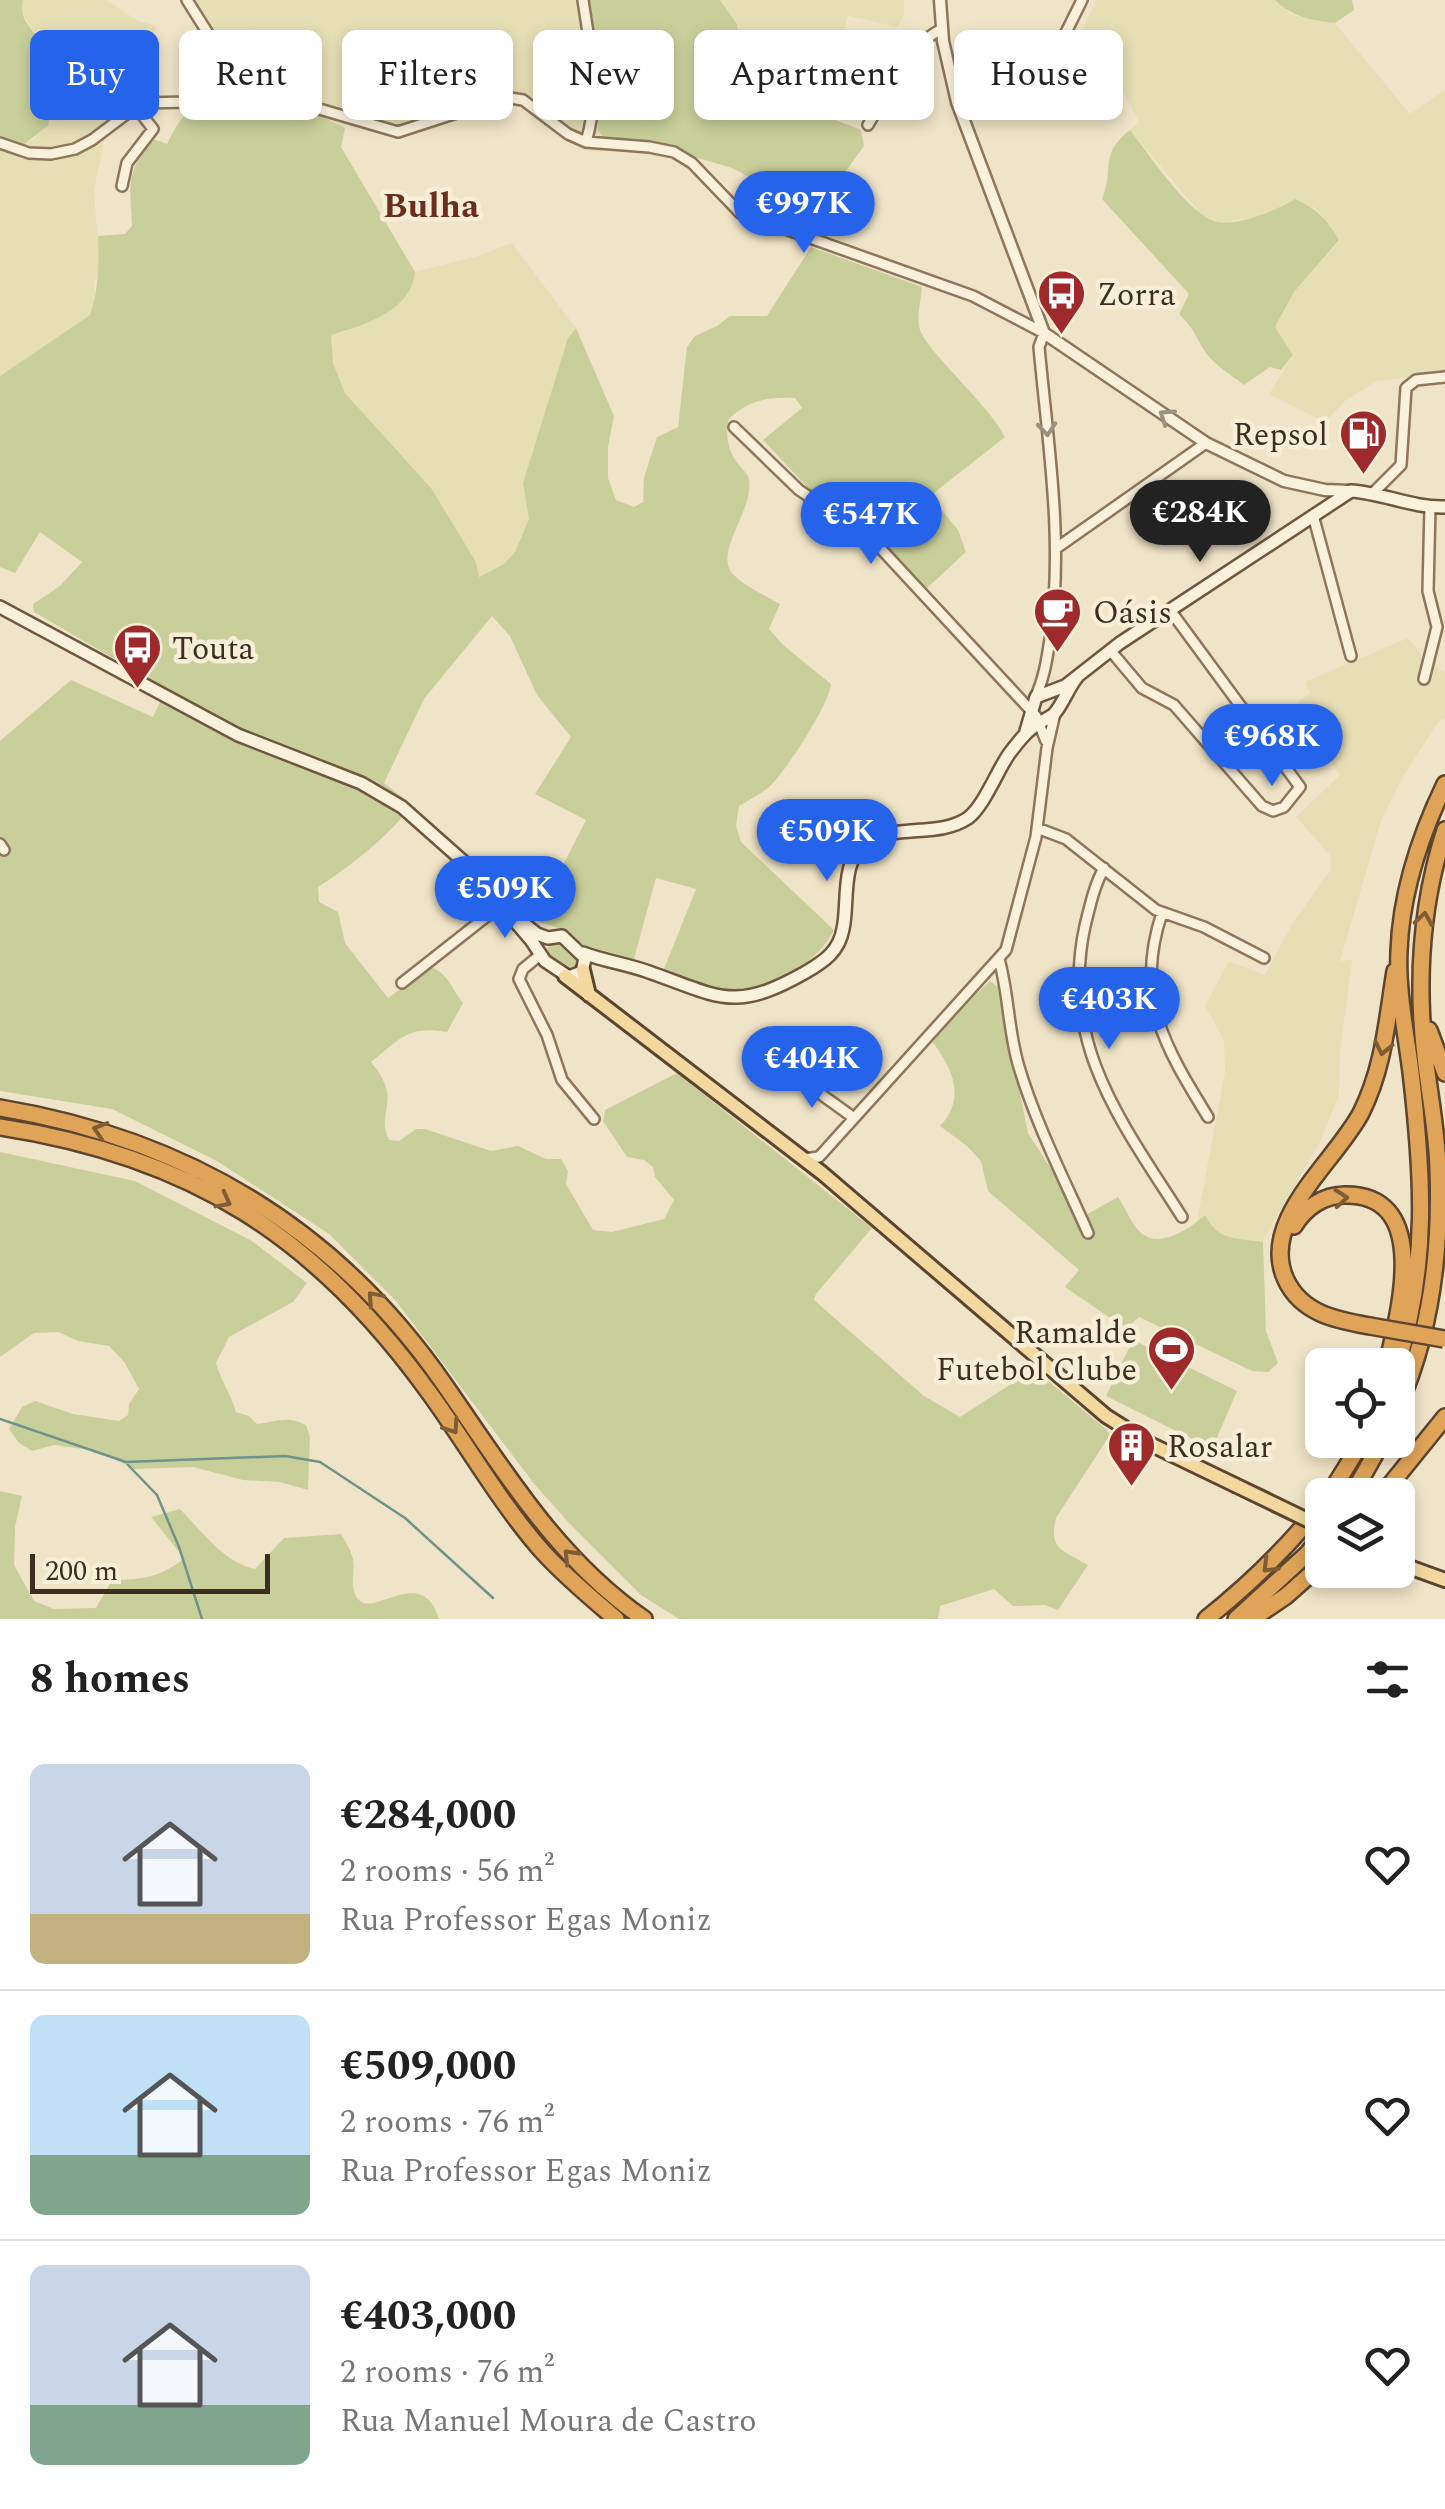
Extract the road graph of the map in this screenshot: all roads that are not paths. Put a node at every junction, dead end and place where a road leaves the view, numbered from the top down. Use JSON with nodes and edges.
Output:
{"nodes":[{"id":1,"x":187,"y":0,"type":"edge"},
{"id":2,"x":583,"y":0,"type":"edge"},
{"id":3,"x":940,"y":0,"type":"edge"},
{"id":4,"x":1082,"y":0,"type":"edge"},
{"id":5,"x":942,"y":29,"type":"junction"},
{"id":6,"x":206,"y":30,"type":"edge"},
{"id":7,"x":1067,"y":30,"type":"edge"},
{"id":8,"x":954,"y":86,"type":"edge"},
{"id":9,"x":322,"y":110,"type":"edge"},
{"id":10,"x":119,"y":120,"type":"edge"},
{"id":11,"x":145,"y":120,"type":"edge"},
{"id":12,"x":965,"y":120,"type":"edge"},
{"id":13,"x":868,"y":125,"type":"dead end"},
{"id":14,"x":586,"y":142,"type":"junction"},
{"id":15,"x":0,"y":143,"type":"edge"},
{"id":16,"x":122,"y":186,"type":"dead end"},
{"id":17,"x":1044,"y":333,"type":"junction"},
{"id":18,"x":1445,"y":377,"type":"edge"},
{"id":19,"x":734,"y":427,"type":"dead end"},
{"id":20,"x":1206,"y":443,"type":"junction"},
{"id":21,"x":1350,"y":491,"type":"junction"},
{"id":22,"x":1373,"y":492,"type":"junction"},
{"id":23,"x":1445,"y":506,"type":"edge"},
{"id":24,"x":1430,"y":507,"type":"junction"},
{"id":25,"x":1312,"y":515,"type":"junction"},
{"id":26,"x":1058,"y":546,"type":"junction"},
{"id":27,"x":0,"y":607,"type":"edge"},
{"id":28,"x":1170,"y":610,"type":"junction"},
{"id":29,"x":1110,"y":650,"type":"junction"},
{"id":30,"x":1351,"y":656,"type":"dead end"},
{"id":31,"x":1078,"y":676,"type":"junction"},
{"id":32,"x":1424,"y":679,"type":"dead end"},
{"id":33,"x":1036,"y":705,"type":"junction"},
{"id":34,"x":1022,"y":739,"type":"junction"},
{"id":35,"x":1047,"y":748,"type":"junction"},
{"id":36,"x":1445,"y":784,"type":"edge"},
{"id":37,"x":1037,"y":828,"type":"junction"},
{"id":38,"x":1445,"y":830,"type":"edge"},
{"id":39,"x":1104,"y":868,"type":"junction"},
{"id":40,"x":501,"y":905,"type":"junction"},
{"id":41,"x":1162,"y":913,"type":"junction"},
{"id":42,"x":548,"y":938,"type":"junction"},
{"id":43,"x":1398,"y":952,"type":"junction"},
{"id":44,"x":540,"y":953,"type":"junction"},
{"id":45,"x":1264,"y":958,"type":"dead end"},
{"id":46,"x":1000,"y":959,"type":"junction"},
{"id":47,"x":583,"y":964,"type":"junction"},
{"id":48,"x":565,"y":976,"type":"junction"},
{"id":49,"x":402,"y":983,"type":"dead end"},
{"id":50,"x":589,"y":995,"type":"junction"},
{"id":51,"x":1422,"y":1010,"type":"junction"},
{"id":52,"x":782,"y":1072,"type":"dead end"},
{"id":53,"x":1445,"y":1074,"type":"edge"},
{"id":54,"x":0,"y":1108,"type":"edge"},
{"id":55,"x":1208,"y":1117,"type":"dead end"},
{"id":56,"x":854,"y":1118,"type":"junction"},
{"id":57,"x":594,"y":1119,"type":"dead end"},
{"id":58,"x":0,"y":1128,"type":"edge"},
{"id":59,"x":785,"y":1148,"type":"junction"},
{"id":60,"x":820,"y":1157,"type":"junction"},
{"id":61,"x":804,"y":1159,"type":"junction"},
{"id":62,"x":826,"y":1178,"type":"junction"},
{"id":63,"x":1182,"y":1217,"type":"dead end"},
{"id":64,"x":1088,"y":1233,"type":"dead end"},
{"id":65,"x":1371,"y":1322,"type":"junction"},
{"id":66,"x":1445,"y":1332,"type":"edge"},
{"id":67,"x":1445,"y":1339,"type":"edge"},
{"id":68,"x":1389,"y":1348,"type":"edge"},
{"id":69,"x":1401,"y":1348,"type":"edge"},
{"id":70,"x":1415,"y":1355,"type":"edge"},
{"id":71,"x":1445,"y":1417,"type":"edge"},
{"id":72,"x":1396,"y":1478,"type":"edge"},
{"id":73,"x":1305,"y":1519,"type":"edge"},
{"id":74,"x":1305,"y":1524,"type":"edge"},
{"id":75,"x":1305,"y":1557,"type":"edge"},
{"id":76,"x":1415,"y":1569,"type":"edge"},
{"id":77,"x":1305,"y":1579,"type":"edge"},
{"id":78,"x":1445,"y":1580,"type":"edge"},
{"id":79,"x":616,"y":1619,"type":"edge"},
{"id":80,"x":644,"y":1619,"type":"edge"},
{"id":81,"x":1206,"y":1619,"type":"edge"},
{"id":82,"x":1236,"y":1619,"type":"edge"},
{"id":83,"x":1252,"y":1619,"type":"edge"}],
"edges":[{"from":1,"to":6,"type":"street"},
{"from":2,"to":14,"type":"street"},
{"from":3,"to":5,"type":"street"},
{"from":4,"to":7,"type":"street"},
{"from":5,"to":8,"type":"street"},
{"from":5,"to":13,"type":"street"},
{"from":9,"to":14,"type":"street"},
{"from":10,"to":15,"type":"street"},
{"from":11,"to":16,"type":"street"},
{"from":12,"to":17,"type":"street"},
{"from":14,"to":17,"type":"street"},
{"from":20,"to":17,"type":"street","one_way":true},
{"from":17,"to":26,"type":"street","one_way":true},
{"from":18,"to":22,"type":"street"},
{"from":19,"to":33,"type":"street"},
{"from":20,"to":21,"type":"street"},
{"from":20,"to":26,"type":"street"},
{"from":21,"to":22,"type":"main road"},
{"from":21,"to":25,"type":"main road"},
{"from":22,"to":24,"type":"main road"},
{"from":23,"to":24,"type":"main road"},
{"from":24,"to":32,"type":"street"},
{"from":25,"to":28,"type":"main road"},
{"from":25,"to":30,"type":"street"},
{"from":26,"to":33,"type":"street"},
{"from":27,"to":40,"type":"main road"},
{"from":28,"to":29,"type":"main road"},
{"from":28,"to":29,"type":"street"},
{"from":29,"to":31,"type":"main road"},
{"from":31,"to":33,"type":"main road"},
{"from":31,"to":33,"type":"main road"},
{"from":33,"to":34,"type":"main road"},
{"from":33,"to":35,"type":"street"},
{"from":33,"to":35,"type":"street"},
{"from":34,"to":35,"type":"street"},
{"from":34,"to":47,"type":"main road"},
{"from":35,"to":37,"type":"street"},
{"from":36,"to":43,"type":"highway"},
{"from":37,"to":39,"type":"street"},
{"from":37,"to":46,"type":"street"},
{"from":51,"to":38,"type":"highway","one_way":true},
{"from":39,"to":41,"type":"street"},
{"from":39,"to":63,"type":"street"},
{"from":40,"to":42,"type":"main road"},
{"from":40,"to":44,"type":"main road"},
{"from":40,"to":49,"type":"street"},
{"from":41,"to":45,"type":"street"},
{"from":41,"to":55,"type":"street"},
{"from":42,"to":44,"type":"main road"},
{"from":42,"to":47,"type":"main road"},
{"from":43,"to":65,"type":"highway","one_way":true},
{"from":43,"to":69,"type":"highway"},
{"from":44,"to":48,"type":"main road"},
{"from":44,"to":57,"type":"street"},
{"from":46,"to":56,"type":"street"},
{"from":46,"to":64,"type":"street"},
{"from":47,"to":48,"type":"main road"},
{"from":47,"to":50,"type":"main road"},
{"from":48,"to":50,"type":"main road"},
{"from":50,"to":59,"type":"main road"},
{"from":51,"to":53,"type":"highway"},
{"from":51,"to":70,"type":"highway"},
{"from":52,"to":56,"type":"street"},
{"from":80,"to":54,"type":"highway","one_way":true},
{"from":56,"to":60,"type":"street"},
{"from":58,"to":79,"type":"highway","one_way":true},
{"from":59,"to":61,"type":"main road"},
{"from":59,"to":62,"type":"main road"},
{"from":60,"to":61,"type":"street"},
{"from":60,"to":62,"type":"street"},
{"from":61,"to":62,"type":"main road"},
{"from":62,"to":73,"type":"main road","bridge":true},
{"from":65,"to":66,"type":"highway","bridge":true},
{"from":65,"to":67,"type":"highway","bridge":true},
{"from":65,"to":68,"type":"highway","one_way":true},
{"from":71,"to":72,"type":"highway"},
{"from":74,"to":81,"type":"highway","one_way":true},
{"from":75,"to":82,"type":"highway"},
{"from":76,"to":78,"type":"main road"},
{"from":77,"to":83,"type":"highway"}]}
